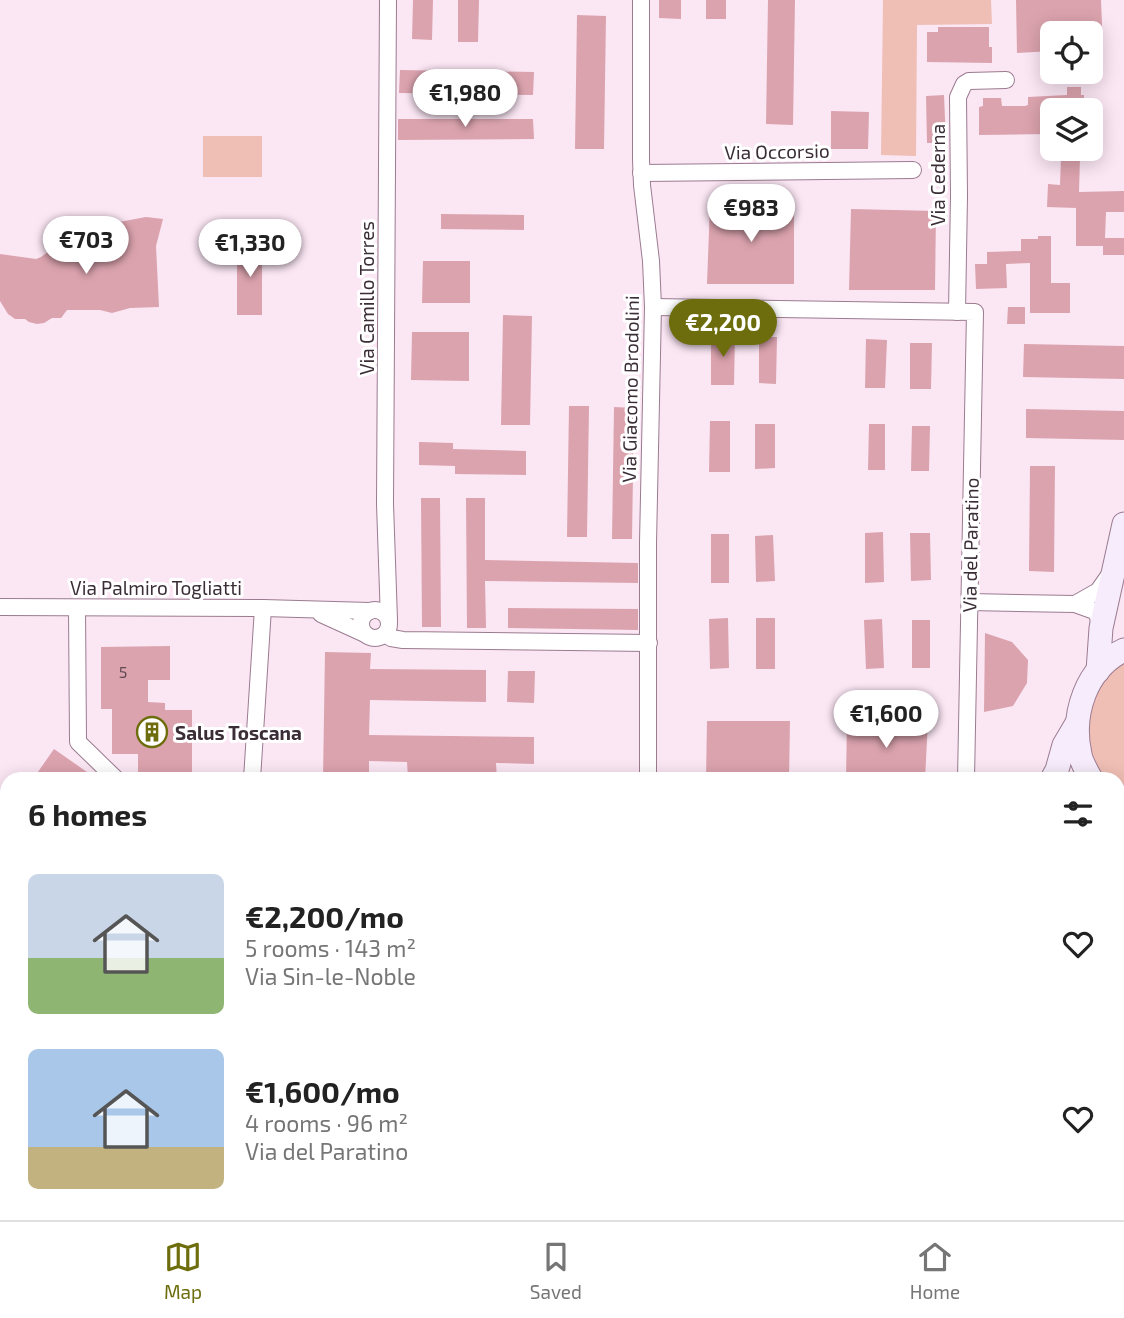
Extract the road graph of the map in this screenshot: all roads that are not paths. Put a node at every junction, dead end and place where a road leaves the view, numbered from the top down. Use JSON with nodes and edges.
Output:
{"nodes":[{"id":1,"x":388,"y":0,"type":"edge"},
{"id":2,"x":640,"y":0,"type":"edge"},
{"id":3,"x":1006,"y":80,"type":"dead end"},
{"id":4,"x":913,"y":170,"type":"dead end"},
{"id":5,"x":641,"y":173,"type":"junction"},
{"id":6,"x":653,"y":307,"type":"junction"},
{"id":7,"x":957,"y":312,"type":"junction"},
{"id":8,"x":1124,"y":524,"type":"edge"},
{"id":9,"x":1114,"y":568,"type":"junction"},
{"id":10,"x":969,"y":602,"type":"junction"},
{"id":11,"x":1075,"y":604,"type":"junction"},
{"id":12,"x":0,"y":607,"type":"edge"},
{"id":13,"x":77,"y":608,"type":"junction"},
{"id":14,"x":262,"y":608,"type":"junction"},
{"id":15,"x":312,"y":610,"type":"junction"},
{"id":16,"x":381,"y":618,"type":"junction"},
{"id":17,"x":1101,"y":628,"type":"junction"},
{"id":18,"x":365,"y":634,"type":"junction"},
{"id":19,"x":649,"y":643,"type":"junction"},
{"id":20,"x":1124,"y":650,"type":"edge"},
{"id":21,"x":1098,"y":671,"type":"junction"},
{"id":22,"x":1077,"y":723,"type":"junction"},
{"id":23,"x":109,"y":772,"type":"edge"},
{"id":24,"x":252,"y":772,"type":"edge"},
{"id":25,"x":648,"y":772,"type":"edge"},
{"id":26,"x":966,"y":772,"type":"edge"},
{"id":27,"x":1056,"y":772,"type":"edge"},
{"id":28,"x":1088,"y":772,"type":"edge"}],
"edges":[{"from":1,"to":16,"type":"street","name":"Via Camillo Torres"},
{"from":2,"to":5,"type":"street","name":"Via Giacomo Brodolini"},
{"from":3,"to":7,"type":"street","name":"Via Cederna"},
{"from":4,"to":5,"type":"street","name":"Via Occorsio"},
{"from":5,"to":6,"type":"street","name":"Via Giacomo Brodolini"},
{"from":6,"to":7,"type":"street"},
{"from":6,"to":19,"type":"street","name":"Via Giacomo Brodolini"},
{"from":7,"to":10,"type":"street","name":"Via del Paratino"},
{"from":8,"to":9,"type":"main road"},
{"from":9,"to":11,"type":"street"},
{"from":9,"to":17,"type":"main road"},
{"from":10,"to":11,"type":"street"},
{"from":10,"to":26,"type":"street","name":"Via del Paratino"},
{"from":11,"to":17,"type":"street"},
{"from":12,"to":13,"type":"street","name":"Via Palmiro Togliatti"},
{"from":13,"to":14,"type":"street","name":"Via Palmiro Togliatti"},
{"from":13,"to":23,"type":"street"},
{"from":14,"to":15,"type":"street","name":"Via Palmiro Togliatti"},
{"from":14,"to":24,"type":"street"},
{"from":15,"to":16,"type":"street","name":"Via Palmiro Togliatti"},
{"from":15,"to":18,"type":"street","name":"Via Palmiro Togliatti"},
{"from":16,"to":18,"type":"street"},
{"from":16,"to":18,"type":"street"},
{"from":16,"to":19,"type":"street","name":"Via Palmiro Togliatti"},
{"from":17,"to":21,"type":"main road"},
{"from":19,"to":25,"type":"street","name":"Via Giacomo Brodolini"},
{"from":20,"to":21,"type":"main road"},
{"from":21,"to":22,"type":"main road"},
{"from":22,"to":27,"type":"main road"},
{"from":22,"to":28,"type":"main road"}]}
